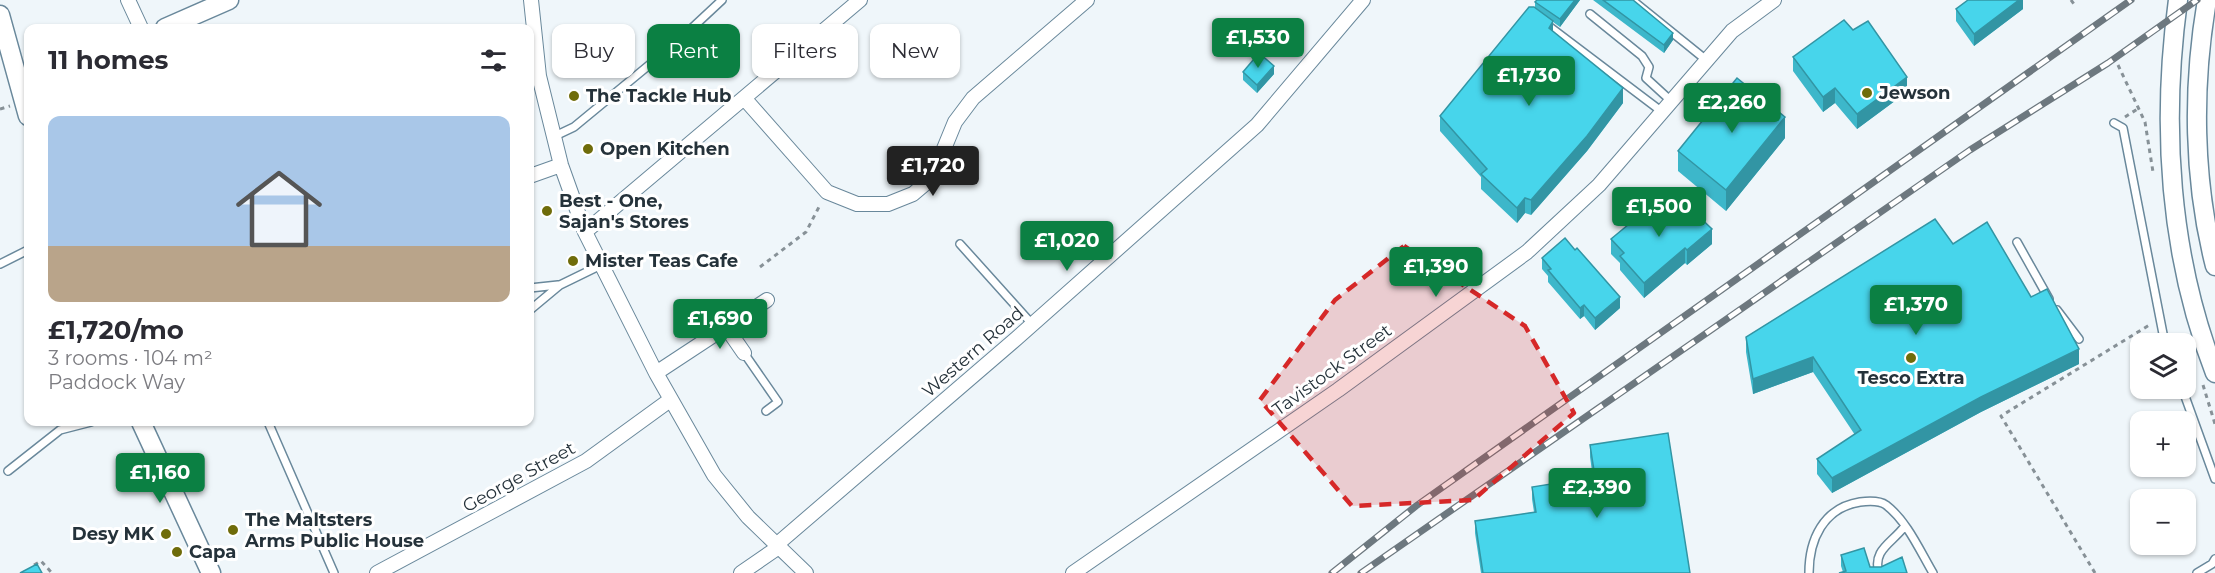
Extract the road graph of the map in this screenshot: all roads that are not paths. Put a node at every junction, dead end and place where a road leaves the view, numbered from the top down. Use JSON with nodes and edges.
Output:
{"nodes":[{"id":1,"x":128,"y":0,"type":"edge"},
{"id":2,"x":229,"y":0,"type":"edge"},
{"id":3,"x":531,"y":0,"type":"edge"},
{"id":4,"x":722,"y":0,"type":"edge"},
{"id":5,"x":860,"y":0,"type":"edge"},
{"id":6,"x":1087,"y":0,"type":"edge"},
{"id":7,"x":1363,"y":0,"type":"edge"},
{"id":8,"x":1632,"y":0,"type":"edge"},
{"id":9,"x":1773,"y":0,"type":"edge"},
{"id":10,"x":2178,"y":0,"type":"edge"},
{"id":11,"x":2207,"y":0,"type":"edge"},
{"id":12,"x":1590,"y":14,"type":"dead end"},
{"id":13,"x":0,"y":15,"type":"edge"},
{"id":14,"x":1536,"y":16,"type":"edge"},
{"id":15,"x":139,"y":24,"type":"edge"},
{"id":16,"x":174,"y":24,"type":"edge"},
{"id":17,"x":534,"y":24,"type":"edge"},
{"id":18,"x":534,"y":28,"type":"edge"},
{"id":19,"x":1705,"y":59,"type":"junction"},
{"id":20,"x":24,"y":89,"type":"edge"},
{"id":21,"x":744,"y":98,"type":"junction"},
{"id":22,"x":1666,"y":106,"type":"junction"},
{"id":23,"x":2114,"y":123,"type":"dead end"},
{"id":24,"x":555,"y":136,"type":"junction"},
{"id":25,"x":561,"y":165,"type":"junction"},
{"id":26,"x":534,"y":175,"type":"edge"},
{"id":27,"x":585,"y":232,"type":"junction"},
{"id":28,"x":2017,"y":242,"type":"dead end"},
{"id":29,"x":960,"y":244,"type":"dead end"},
{"id":30,"x":24,"y":252,"type":"edge"},
{"id":31,"x":0,"y":264,"type":"edge"},
{"id":32,"x":601,"y":265,"type":"junction"},
{"id":33,"x":2215,"y":266,"type":"edge"},
{"id":34,"x":561,"y":285,"type":"junction"},
{"id":35,"x":534,"y":288,"type":"edge"},
{"id":36,"x":767,"y":300,"type":"dead end"},
{"id":37,"x":534,"y":307,"type":"edge"},
{"id":38,"x":1032,"y":324,"type":"junction"},
{"id":39,"x":726,"y":327,"type":"junction"},
{"id":40,"x":2162,"y":333,"type":"edge"},
{"id":41,"x":2079,"y":339,"type":"dead end"},
{"id":42,"x":744,"y":353,"type":"joint"},
{"id":43,"x":656,"y":373,"type":"junction"},
{"id":44,"x":2215,"y":373,"type":"edge"},
{"id":45,"x":2186,"y":399,"type":"edge"},
{"id":46,"x":670,"y":400,"type":"junction"},
{"id":47,"x":766,"y":411,"type":"dead end"},
{"id":48,"x":76,"y":426,"type":"edge"},
{"id":49,"x":143,"y":426,"type":"edge"},
{"id":50,"x":270,"y":426,"type":"edge"},
{"id":51,"x":8,"y":471,"type":"dead end"},
{"id":52,"x":2215,"y":479,"type":"edge"},
{"id":53,"x":1904,"y":527,"type":"junction"},
{"id":54,"x":777,"y":545,"type":"junction"},
{"id":55,"x":2215,"y":559,"type":"edge"},
{"id":56,"x":211,"y":573,"type":"edge"},
{"id":57,"x":334,"y":573,"type":"edge"},
{"id":58,"x":377,"y":573,"type":"edge"},
{"id":59,"x":741,"y":573,"type":"edge"},
{"id":60,"x":806,"y":573,"type":"edge"},
{"id":61,"x":1073,"y":573,"type":"edge"},
{"id":62,"x":1809,"y":573,"type":"edge"},
{"id":63,"x":1879,"y":573,"type":"edge"},
{"id":64,"x":1933,"y":573,"type":"edge"},
{"id":65,"x":2197,"y":573,"type":"edge"}],
"edges":[{"from":1,"to":15,"type":"street"},
{"from":2,"to":16,"type":"main road"},
{"from":3,"to":17,"type":"street"},
{"from":4,"to":24,"type":"lane"},
{"from":5,"to":21,"type":"street"},
{"from":6,"to":21,"type":"street"},
{"from":7,"to":38,"type":"street","name":"Western Road"},
{"from":8,"to":19,"type":"lane"},
{"from":9,"to":19,"type":"street","name":"Tavistock Street"},
{"from":10,"to":44,"type":"main road"},
{"from":11,"to":33,"type":"main road"},
{"from":12,"to":22,"type":"lane"},
{"from":13,"to":20,"type":"main road"},
{"from":14,"to":22,"type":"lane"},
{"from":18,"to":24,"type":"street"},
{"from":19,"to":22,"type":"street","name":"Tavistock Street"},
{"from":21,"to":27,"type":"street"},
{"from":22,"to":61,"type":"street","name":"Tavistock Street"},
{"from":23,"to":40,"type":"lane"},
{"from":24,"to":25,"type":"street"},
{"from":25,"to":26,"type":"street"},
{"from":25,"to":27,"type":"street"},
{"from":27,"to":32,"type":"street"},
{"from":28,"to":41,"type":"lane"},
{"from":29,"to":38,"type":"lane"},
{"from":30,"to":31,"type":"lane"},
{"from":32,"to":34,"type":"lane"},
{"from":32,"to":43,"type":"street"},
{"from":34,"to":35,"type":"lane"},
{"from":34,"to":37,"type":"lane"},
{"from":36,"to":39,"type":"street"},
{"from":38,"to":54,"type":"street","name":"Western Road"},
{"from":39,"to":42,"type":"street"},
{"from":39,"to":43,"type":"street"},
{"from":42,"to":47,"type":"lane"},
{"from":43,"to":46,"type":"street"},
{"from":45,"to":52,"type":"lane"},
{"from":46,"to":54,"type":"street"},
{"from":46,"to":58,"type":"street","name":"George Street"},
{"from":48,"to":51,"type":"lane"},
{"from":49,"to":56,"type":"main road"},
{"from":50,"to":57,"type":"lane"},
{"from":53,"to":62,"type":"lane"},
{"from":53,"to":63,"type":"lane"},
{"from":53,"to":64,"type":"lane"},
{"from":54,"to":59,"type":"street","name":"Western Road"},
{"from":54,"to":60,"type":"street"},
{"from":55,"to":65,"type":"lane"}]}
